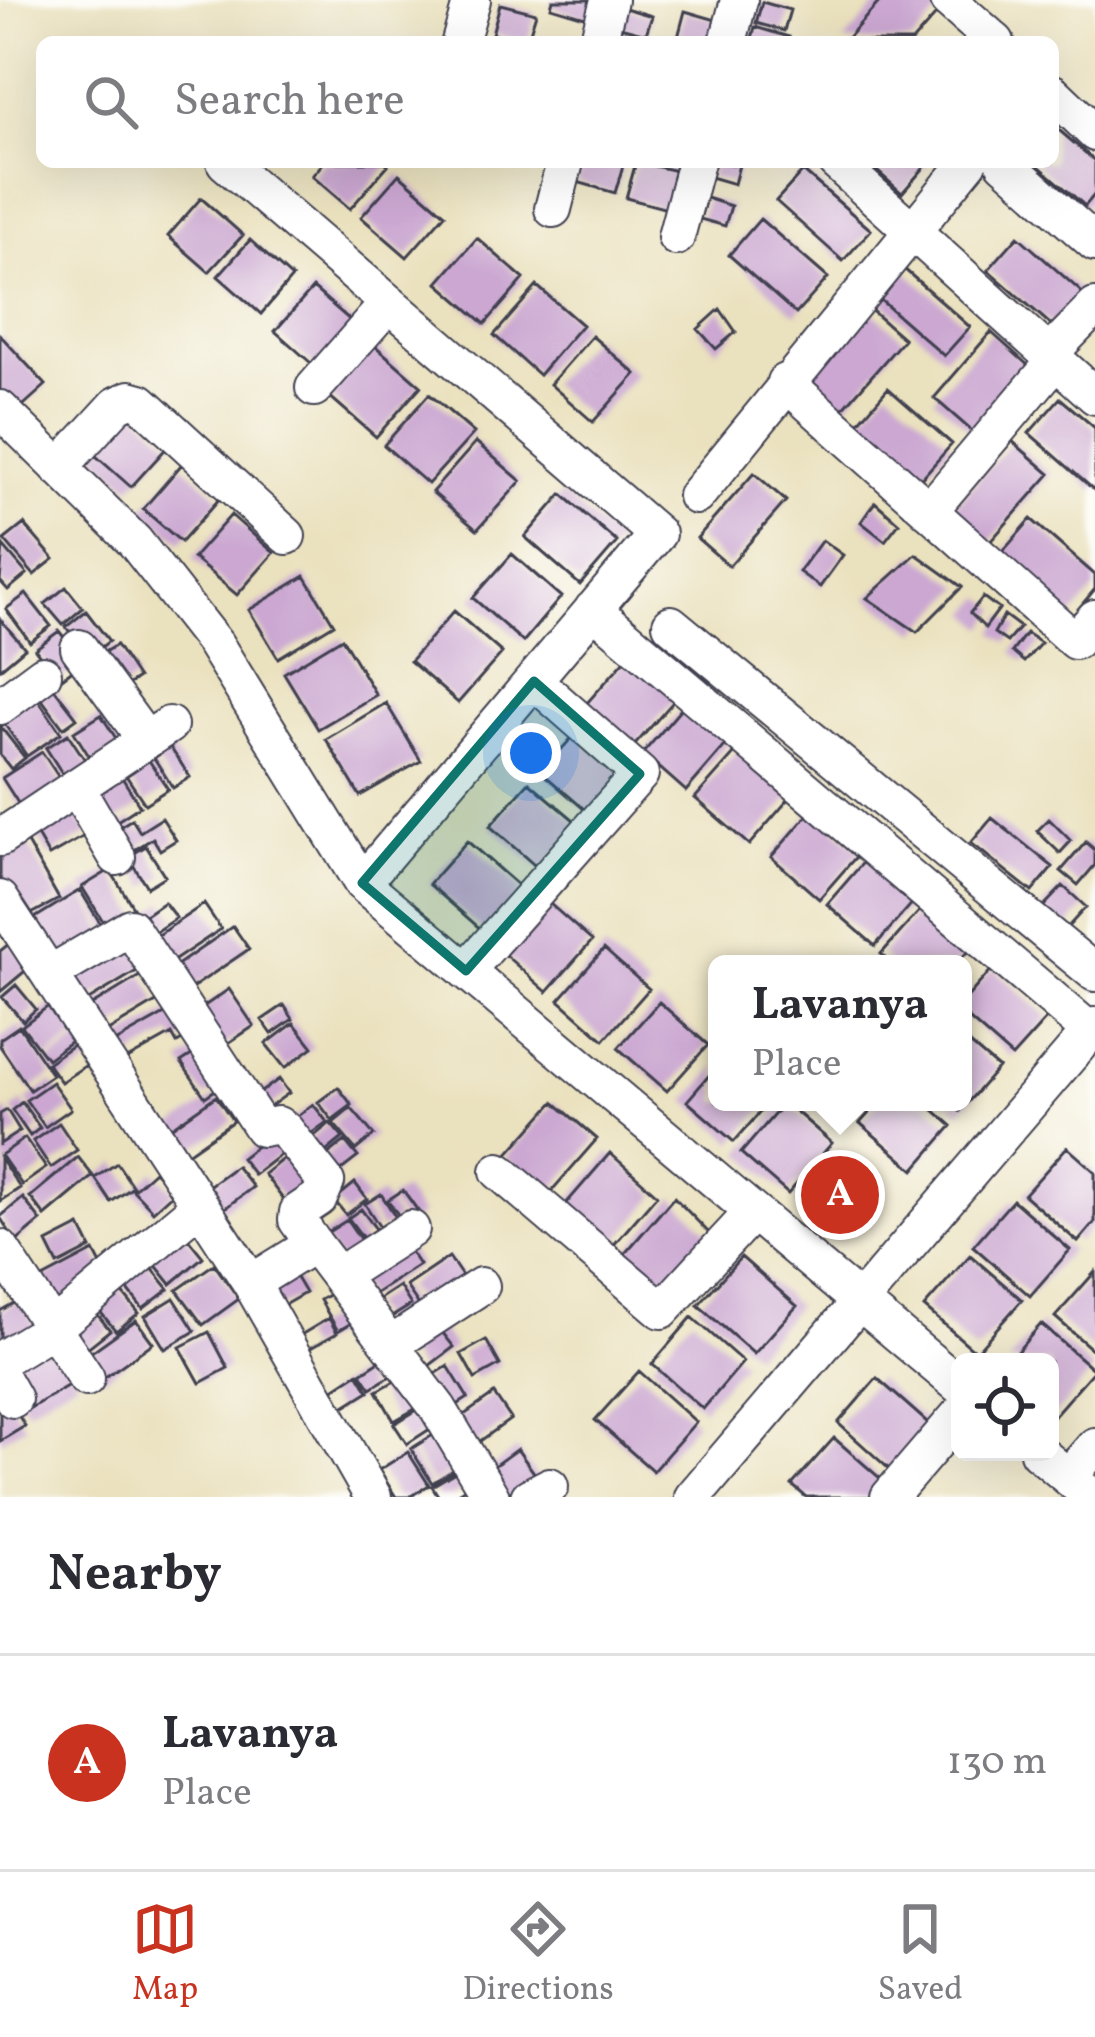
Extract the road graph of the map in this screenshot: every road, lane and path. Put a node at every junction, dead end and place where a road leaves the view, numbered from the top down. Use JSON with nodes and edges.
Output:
{"nodes":[{"id":1,"x":472,"y":0,"type":"edge"},
{"id":2,"x":609,"y":0,"type":"edge"},
{"id":3,"x":740,"y":0,"type":"edge"},
{"id":4,"x":948,"y":0,"type":"edge"},
{"id":5,"x":462,"y":36,"type":"edge"},
{"id":6,"x":600,"y":36,"type":"edge"},
{"id":7,"x":730,"y":36,"type":"edge"},
{"id":8,"x":989,"y":36,"type":"edge"},
{"id":9,"x":1059,"y":99,"type":"edge"},
{"id":10,"x":1095,"y":133,"type":"edge"},
{"id":11,"x":232,"y":168,"type":"edge"},
{"id":12,"x":564,"y":168,"type":"edge"},
{"id":13,"x":694,"y":168,"type":"edge"},
{"id":14,"x":842,"y":168,"type":"edge"},
{"id":15,"x":964,"y":168,"type":"edge"},
{"id":16,"x":1012,"y":168,"type":"edge"},
{"id":17,"x":553,"y":209,"type":"dead end"},
{"id":18,"x":1090,"y":227,"type":"edge"},
{"id":19,"x":911,"y":232,"type":"junction"},
{"id":20,"x":676,"y":237,"type":"dead end"},
{"id":21,"x":388,"y":304,"type":"junction"},
{"id":22,"x":1095,"y":307,"type":"edge"},
{"id":23,"x":1053,"y":357,"type":"junction"},
{"id":24,"x":785,"y":382,"type":"junction"},
{"id":25,"x":314,"y":388,"type":"dead end"},
{"id":26,"x":1095,"y":396,"type":"edge"},
{"id":27,"x":0,"y":409,"type":"edge"},
{"id":28,"x":59,"y":468,"type":"junction"},
{"id":29,"x":696,"y":496,"type":"dead end"},
{"id":30,"x":929,"y":511,"type":"junction"},
{"id":31,"x":287,"y":536,"type":"dead end"},
{"id":32,"x":593,"y":609,"type":"junction"},
{"id":33,"x":671,"y":625,"type":"dead end"},
{"id":34,"x":1088,"y":639,"type":"edge"},
{"id":35,"x":79,"y":648,"type":"dead end"},
{"id":36,"x":43,"y":674,"type":"dead end"},
{"id":37,"x":534,"y":681,"type":"junction"},
{"id":38,"x":0,"y":706,"type":"edge"},
{"id":39,"x":76,"y":787,"type":"junction"},
{"id":40,"x":0,"y":838,"type":"edge"},
{"id":41,"x":117,"y":856,"type":"dead end"},
{"id":42,"x":362,"y":884,"type":"junction"},
{"id":43,"x":0,"y":899,"type":"edge"},
{"id":44,"x":466,"y":971,"type":"junction"},
{"id":45,"x":1095,"y":973,"type":"edge"},
{"id":46,"x":50,"y":974,"type":"junction"},
{"id":47,"x":1093,"y":1029,"type":"edge"},
{"id":48,"x":499,"y":1171,"type":"dead end"},
{"id":49,"x":200,"y":1204,"type":"junction"},
{"id":50,"x":754,"y":1212,"type":"junction"},
{"id":51,"x":412,"y":1229,"type":"dead end"},
{"id":52,"x":314,"y":1244,"type":"junction"},
{"id":53,"x":2,"y":1255,"type":"edge"},
{"id":54,"x":341,"y":1274,"type":"junction"},
{"id":55,"x":250,"y":1283,"type":"junction"},
{"id":56,"x":481,"y":1286,"type":"dead end"},
{"id":57,"x":860,"y":1302,"type":"junction"},
{"id":58,"x":53,"y":1328,"type":"junction"},
{"id":59,"x":392,"y":1344,"type":"junction"},
{"id":60,"x":0,"y":1360,"type":"edge"},
{"id":61,"x":86,"y":1378,"type":"dead end"},
{"id":62,"x":951,"y":1378,"type":"edge"},
{"id":63,"x":951,"y":1425,"type":"edge"},
{"id":64,"x":1095,"y":1446,"type":"edge"},
{"id":65,"x":1049,"y":1461,"type":"edge"},
{"id":66,"x":1080,"y":1487,"type":"edge"},
{"id":67,"x":373,"y":1497,"type":"edge"},
{"id":68,"x":491,"y":1497,"type":"edge"},
{"id":69,"x":693,"y":1497,"type":"edge"},
{"id":70,"x":889,"y":1497,"type":"edge"}],
"edges":[{"from":1,"to":5,"type":"street"},
{"from":2,"to":6,"type":"street"},
{"from":3,"to":7,"type":"street"},
{"from":4,"to":8,"type":"street"},
{"from":9,"to":10,"type":"street"},
{"from":11,"to":21,"type":"street"},
{"from":12,"to":17,"type":"street"},
{"from":13,"to":20,"type":"street"},
{"from":14,"to":19,"type":"street"},
{"from":15,"to":19,"type":"street"},
{"from":16,"to":18,"type":"street"},
{"from":19,"to":23,"type":"street"},
{"from":19,"to":24,"type":"street"},
{"from":21,"to":25,"type":"street"},
{"from":21,"to":32,"type":"street"},
{"from":22,"to":23,"type":"street"},
{"from":23,"to":26,"type":"street"},
{"from":23,"to":30,"type":"street"},
{"from":24,"to":29,"type":"street"},
{"from":24,"to":30,"type":"street"},
{"from":27,"to":28,"type":"street"},
{"from":28,"to":31,"type":"street"},
{"from":28,"to":42,"type":"street"},
{"from":30,"to":34,"type":"street"},
{"from":32,"to":37,"type":"street"},
{"from":32,"to":47,"type":"street"},
{"from":33,"to":45,"type":"street"},
{"from":35,"to":39,"type":"street"},
{"from":36,"to":38,"type":"street"},
{"from":37,"to":42,"type":"street"},
{"from":37,"to":44,"type":"street"},
{"from":39,"to":40,"type":"street"},
{"from":39,"to":41,"type":"street"},
{"from":42,"to":44,"type":"street"},
{"from":43,"to":46,"type":"street"},
{"from":44,"to":50,"type":"street"},
{"from":46,"to":49,"type":"street"},
{"from":46,"to":52,"type":"street"},
{"from":47,"to":57,"type":"street"},
{"from":48,"to":50,"type":"street"},
{"from":49,"to":55,"type":"street"},
{"from":49,"to":58,"type":"street"},
{"from":50,"to":57,"type":"street"},
{"from":51,"to":54,"type":"street"},
{"from":52,"to":54,"type":"street"},
{"from":52,"to":55,"type":"street"},
{"from":53,"to":58,"type":"street"},
{"from":54,"to":59,"type":"street"},
{"from":55,"to":67,"type":"street"},
{"from":56,"to":59,"type":"street"},
{"from":57,"to":62,"type":"street"},
{"from":57,"to":69,"type":"street"},
{"from":58,"to":60,"type":"street"},
{"from":58,"to":61,"type":"street"},
{"from":59,"to":68,"type":"street"},
{"from":63,"to":70,"type":"street"},
{"from":64,"to":66,"type":"street"},
{"from":65,"to":66,"type":"street"}]}
